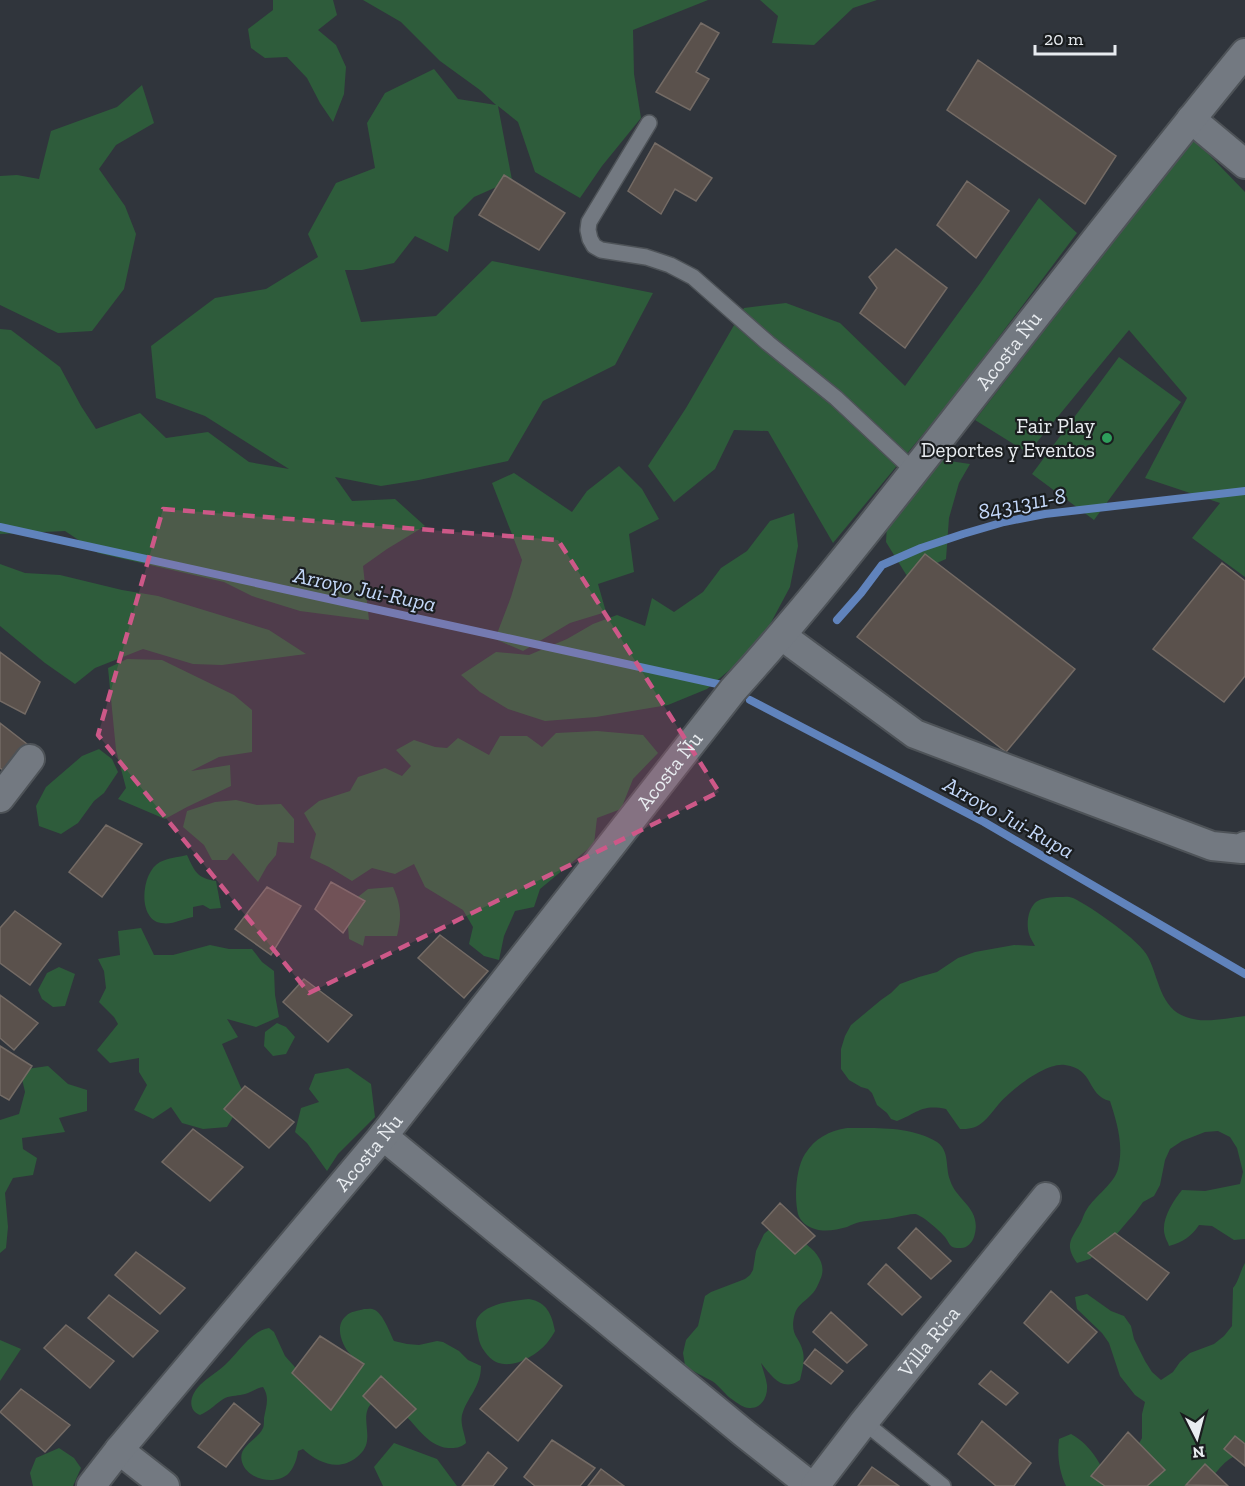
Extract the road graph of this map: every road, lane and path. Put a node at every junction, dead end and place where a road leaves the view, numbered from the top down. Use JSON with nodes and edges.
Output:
{"nodes":[{"id":1,"x":1245,"y":53,"type":"edge"},
{"id":2,"x":1191,"y":119,"type":"junction"},
{"id":3,"x":649,"y":123,"type":"dead end"},
{"id":4,"x":1245,"y":164,"type":"edge"},
{"id":5,"x":914,"y":471,"type":"junction"},
{"id":6,"x":782,"y":636,"type":"junction"},
{"id":7,"x":30,"y":759,"type":"dead end"},
{"id":8,"x":0,"y":798,"type":"edge"},
{"id":9,"x":1245,"y":846,"type":"edge"},
{"id":10,"x":383,"y":1136,"type":"junction"},
{"id":11,"x":1046,"y":1197,"type":"dead end"},
{"id":12,"x":864,"y":1422,"type":"junction"},
{"id":13,"x":119,"y":1450,"type":"junction"},
{"id":14,"x":91,"y":1486,"type":"edge"},
{"id":15,"x":165,"y":1486,"type":"edge"},
{"id":16,"x":813,"y":1486,"type":"edge"},
{"id":17,"x":942,"y":1486,"type":"edge"}],
"edges":[{"from":1,"to":2,"type":"street","name":"Acosta Ñu"},
{"from":2,"to":4,"type":"street"},
{"from":2,"to":5,"type":"street","name":"Acosta Ñu"},
{"from":3,"to":5,"type":"lane"},
{"from":5,"to":6,"type":"street","name":"Acosta Ñu"},
{"from":6,"to":9,"type":"street"},
{"from":6,"to":10,"type":"street","name":"Acosta Ñu"},
{"from":7,"to":8,"type":"street"},
{"from":10,"to":13,"type":"street","name":"Acosta Ñu"},
{"from":10,"to":16,"type":"street"},
{"from":11,"to":12,"type":"street","name":"Villa Rica"},
{"from":12,"to":16,"type":"street","name":"Villa Rica"},
{"from":12,"to":17,"type":"lane"},
{"from":13,"to":14,"type":"street","name":"Acosta Ñu"},
{"from":13,"to":15,"type":"street"}]}
